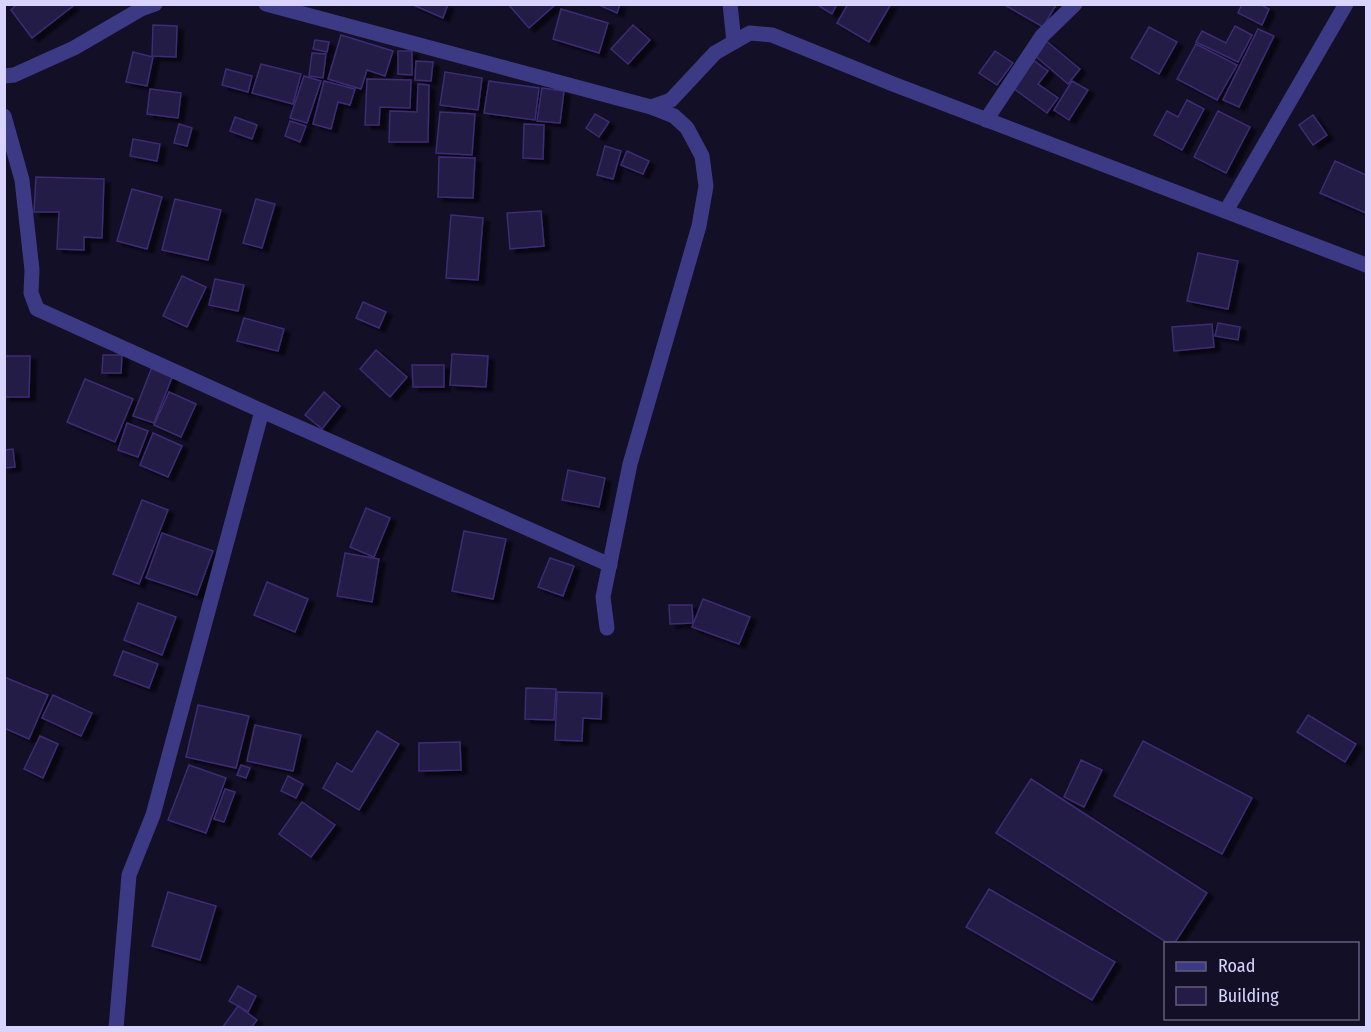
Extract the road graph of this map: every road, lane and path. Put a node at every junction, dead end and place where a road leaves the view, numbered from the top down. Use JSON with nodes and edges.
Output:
{"nodes":[{"id":1,"x":155,"y":4,"type":"edge"},
{"id":2,"x":266,"y":4,"type":"edge"},
{"id":3,"x":1076,"y":4,"type":"edge"},
{"id":4,"x":1346,"y":4,"type":"edge"},
{"id":5,"x":729,"y":5,"type":"edge"},
{"id":6,"x":734,"y":42,"type":"junction"},
{"id":7,"x":4,"y":76,"type":"edge"},
{"id":8,"x":651,"y":106,"type":"junction"},
{"id":9,"x":4,"y":116,"type":"edge"},
{"id":10,"x":986,"y":120,"type":"junction"},
{"id":11,"x":1226,"y":211,"type":"junction"},
{"id":12,"x":1366,"y":265,"type":"edge"},
{"id":13,"x":262,"y":411,"type":"junction"},
{"id":14,"x":610,"y":566,"type":"junction"},
{"id":15,"x":607,"y":628,"type":"dead end"},
{"id":16,"x":116,"y":1028,"type":"edge"}],
"edges":[{"from":1,"to":7,"type":"street"},
{"from":2,"to":8,"type":"street"},
{"from":3,"to":10,"type":"street"},
{"from":4,"to":11,"type":"street"},
{"from":5,"to":6,"type":"street"},
{"from":6,"to":8,"type":"street"},
{"from":6,"to":10,"type":"street"},
{"from":8,"to":14,"type":"street"},
{"from":9,"to":13,"type":"street"},
{"from":10,"to":11,"type":"street"},
{"from":11,"to":12,"type":"street"},
{"from":13,"to":14,"type":"street"},
{"from":13,"to":16,"type":"street"},
{"from":14,"to":15,"type":"street"}]}
